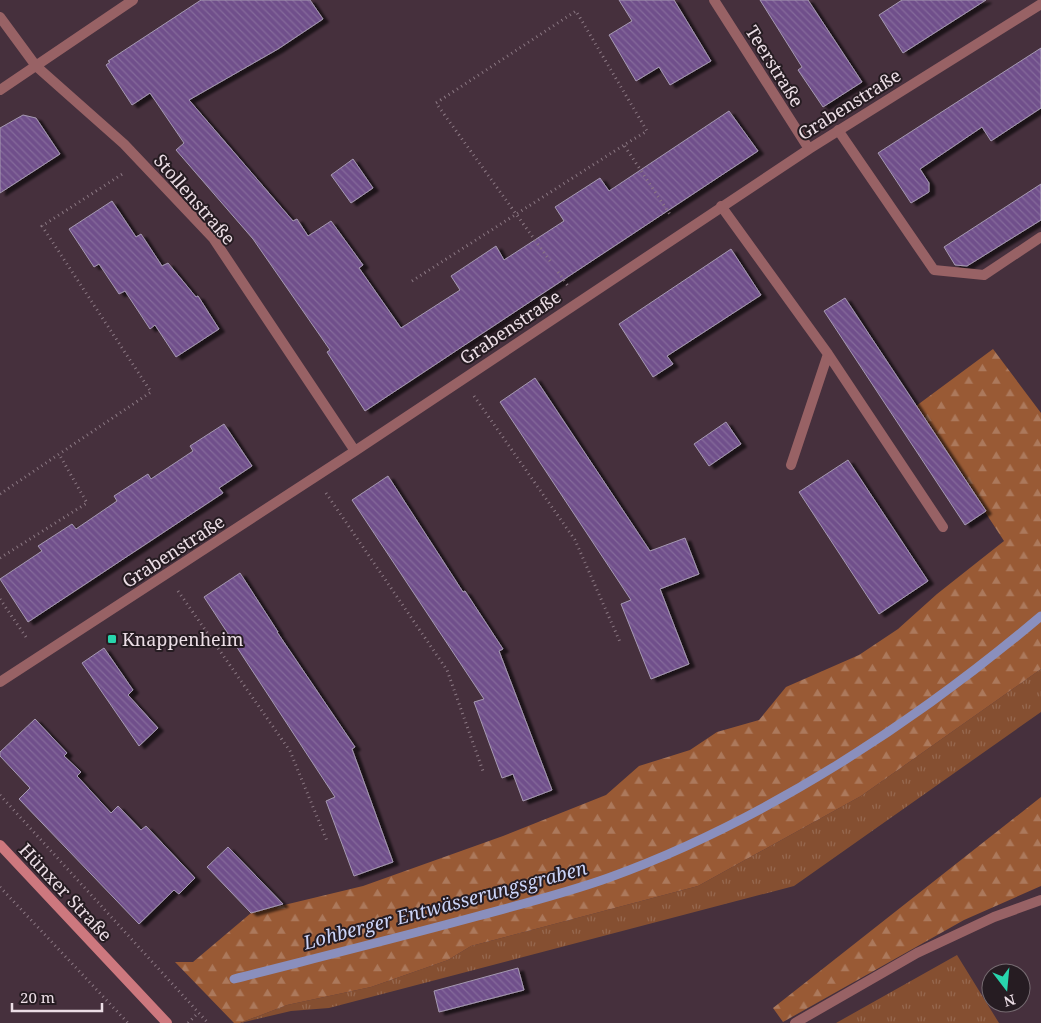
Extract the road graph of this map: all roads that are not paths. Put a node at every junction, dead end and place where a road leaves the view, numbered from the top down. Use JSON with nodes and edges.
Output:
{"nodes":[{"id":1,"x":133,"y":0,"type":"edge"},
{"id":2,"x":714,"y":0,"type":"edge"},
{"id":3,"x":1041,"y":4,"type":"edge"},
{"id":4,"x":0,"y":18,"type":"edge"},
{"id":5,"x":36,"y":66,"type":"junction"},
{"id":6,"x":0,"y":90,"type":"edge"},
{"id":7,"x":838,"y":130,"type":"junction"},
{"id":8,"x":809,"y":148,"type":"junction"},
{"id":9,"x":721,"y":206,"type":"junction"},
{"id":10,"x":1041,"y":238,"type":"edge"},
{"id":11,"x":828,"y":354,"type":"junction"},
{"id":12,"x":355,"y":451,"type":"junction"},
{"id":13,"x":790,"y":465,"type":"dead end"},
{"id":14,"x":943,"y":527,"type":"dead end"},
{"id":15,"x":0,"y":682,"type":"edge"},
{"id":16,"x":0,"y":845,"type":"edge"},
{"id":17,"x":1041,"y":900,"type":"edge"},
{"id":18,"x":168,"y":1023,"type":"edge"},
{"id":19,"x":795,"y":1023,"type":"edge"}],
"edges":[{"from":1,"to":5,"type":"street"},
{"from":2,"to":8,"type":"street","name":"Teerstraße"},
{"from":3,"to":7,"type":"street","name":"Grabenstraße"},
{"from":4,"to":5,"type":"street","name":"Stollenstraße"},
{"from":5,"to":6,"type":"street"},
{"from":5,"to":12,"type":"street","name":"Stollenstraße"},
{"from":7,"to":8,"type":"street","name":"Grabenstraße"},
{"from":7,"to":10,"type":"street"},
{"from":8,"to":9,"type":"street","name":"Grabenstraße"},
{"from":9,"to":11,"type":"street"},
{"from":9,"to":12,"type":"street","name":"Grabenstraße"},
{"from":11,"to":13,"type":"street"},
{"from":11,"to":14,"type":"street"},
{"from":12,"to":15,"type":"street","name":"Grabenstraße"},
{"from":16,"to":18,"type":"main road","name":"Hünxer Straße"},
{"from":17,"to":19,"type":"street"}]}
